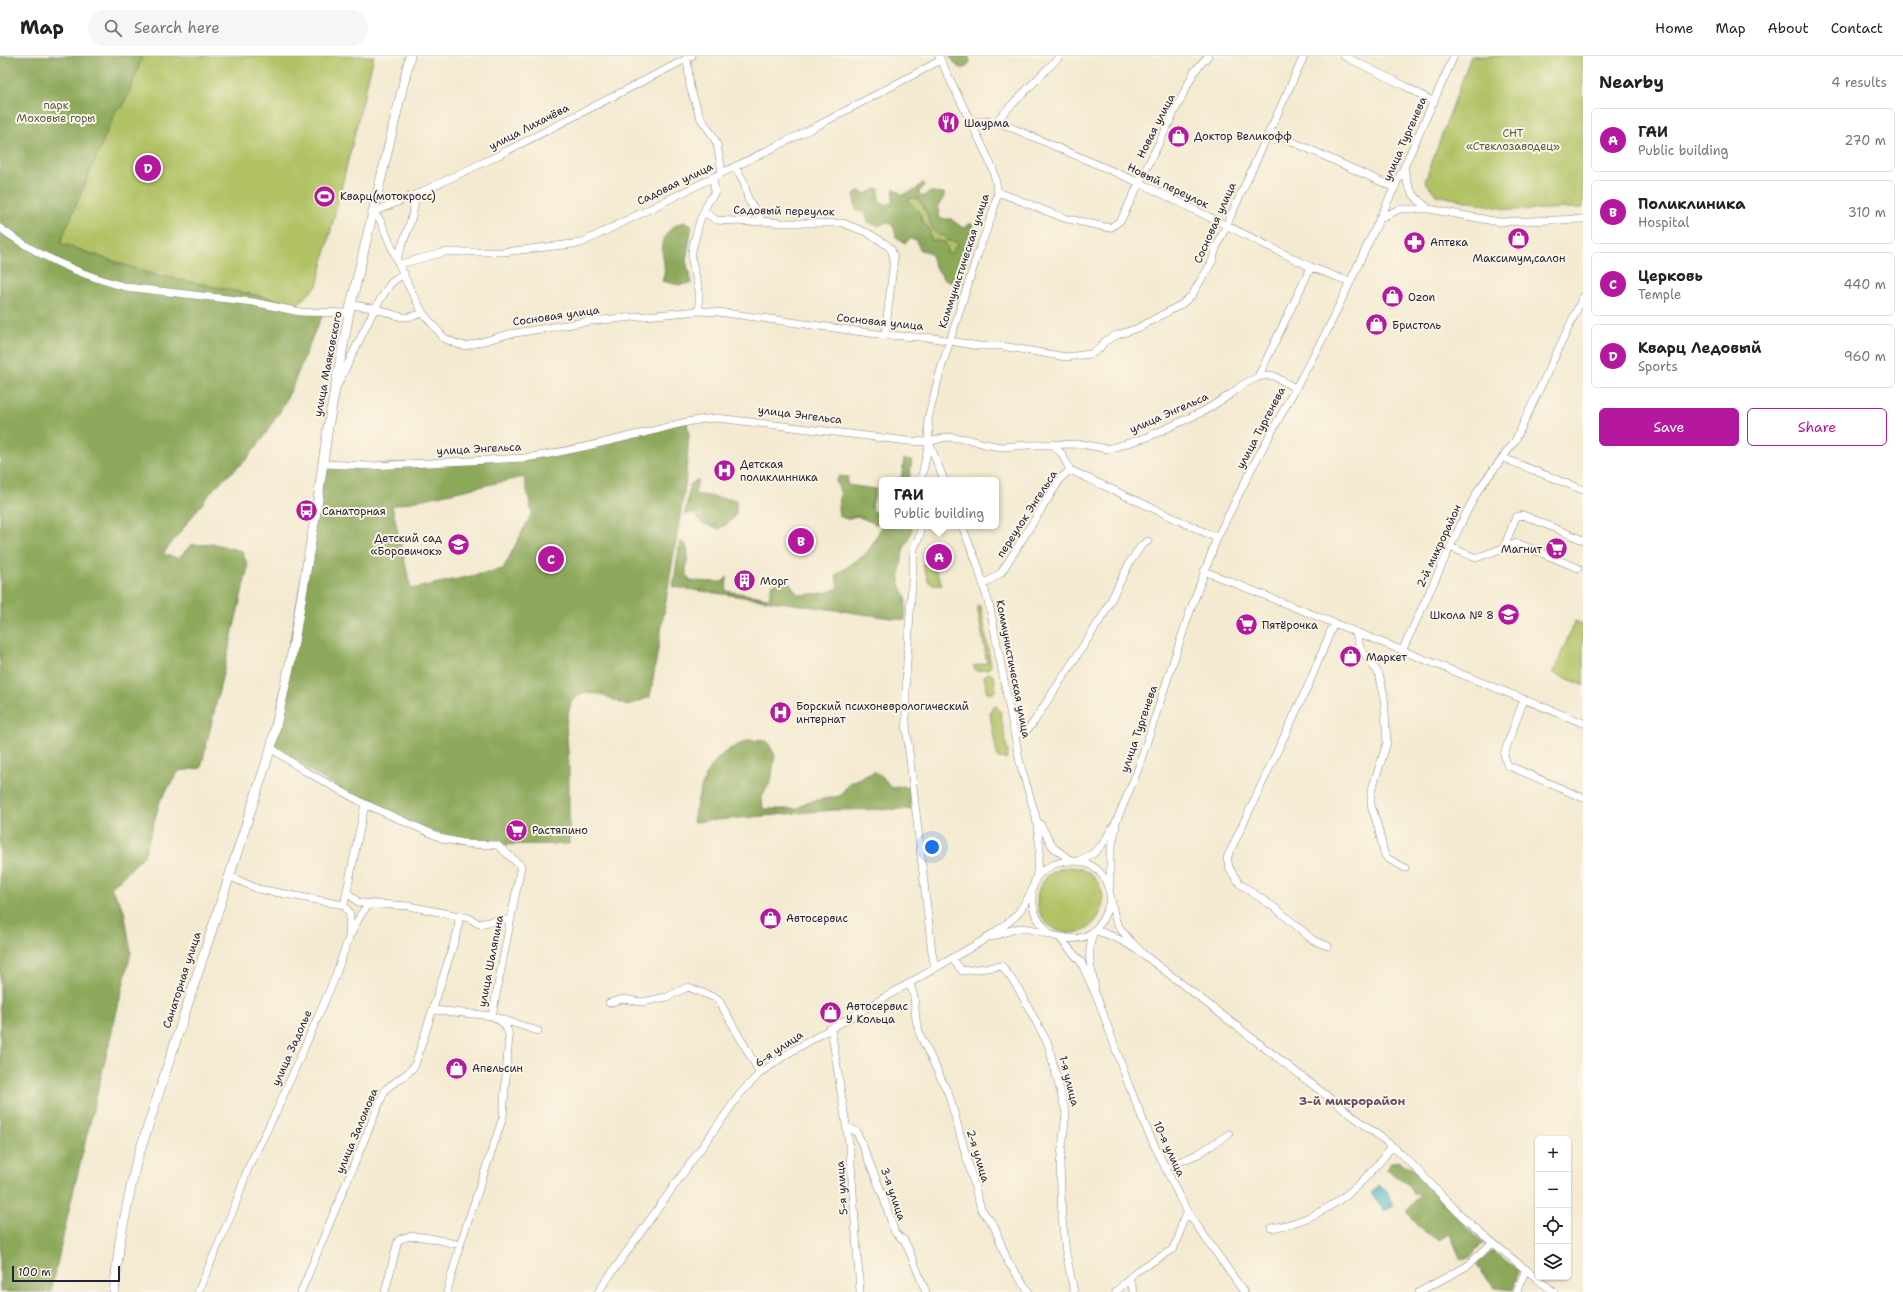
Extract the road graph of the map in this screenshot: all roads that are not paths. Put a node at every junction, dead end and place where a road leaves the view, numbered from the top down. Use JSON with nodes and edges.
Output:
{"nodes":[{"id":1,"x":410,"y":56,"type":"edge"},
{"id":2,"x":1060,"y":56,"type":"edge"},
{"id":3,"x":1208,"y":56,"type":"edge"},
{"id":4,"x":1304,"y":56,"type":"edge"},
{"id":5,"x":1344,"y":56,"type":"edge"},
{"id":6,"x":1454,"y":56,"type":"edge"},
{"id":7,"x":690,"y":57,"type":"edge"},
{"id":8,"x":940,"y":58,"type":"edge"},
{"id":9,"x":1434,"y":102,"type":"junction"},
{"id":10,"x":972,"y":122,"type":"junction"},
{"id":11,"x":996,"y":122,"type":"junction"},
{"id":12,"x":1270,"y":131,"type":"junction"},
{"id":13,"x":736,"y":166,"type":"junction"},
{"id":14,"x":1404,"y":167,"type":"junction"},
{"id":15,"x":722,"y":172,"type":"junction"},
{"id":16,"x":713,"y":177,"type":"junction"},
{"id":17,"x":1140,"y":183,"type":"junction"},
{"id":18,"x":1395,"y":188,"type":"junction"},
{"id":19,"x":998,"y":192,"type":"junction"},
{"id":20,"x":415,"y":195,"type":"junction"},
{"id":21,"x":1430,"y":209,"type":"junction"},
{"id":22,"x":373,"y":212,"type":"junction"},
{"id":23,"x":704,"y":212,"type":"junction"},
{"id":24,"x":1380,"y":218,"type":"junction"},
{"id":25,"x":1583,"y":219,"type":"edge"},
{"id":26,"x":762,"y":221,"type":"junction"},
{"id":27,"x":1226,"y":227,"type":"junction"},
{"id":28,"x":0,"y":228,"type":"edge"},
{"id":29,"x":398,"y":261,"type":"junction"},
{"id":30,"x":1311,"y":266,"type":"junction"},
{"id":31,"x":404,"y":273,"type":"junction"},
{"id":32,"x":1350,"y":282,"type":"junction"},
{"id":33,"x":1583,"y":297,"type":"edge"},
{"id":34,"x":375,"y":308,"type":"junction"},
{"id":35,"x":350,"y":309,"type":"junction"},
{"id":36,"x":699,"y":311,"type":"junction"},
{"id":37,"x":423,"y":313,"type":"junction"},
{"id":38,"x":885,"y":335,"type":"junction"},
{"id":39,"x":950,"y":341,"type":"junction"},
{"id":40,"x":1258,"y":377,"type":"junction"},
{"id":41,"x":1295,"y":388,"type":"junction"},
{"id":42,"x":334,"y":393,"type":"junction"},
{"id":43,"x":929,"y":442,"type":"junction"},
{"id":44,"x":1054,"y":445,"type":"junction"},
{"id":45,"x":1503,"y":458,"type":"junction"},
{"id":46,"x":323,"y":464,"type":"junction"},
{"id":47,"x":1070,"y":470,"type":"junction"},
{"id":48,"x":922,"y":477,"type":"edge"},
{"id":49,"x":943,"y":477,"type":"edge"},
{"id":50,"x":1583,"y":490,"type":"edge"},
{"id":51,"x":920,"y":529,"type":"edge"},
{"id":52,"x":963,"y":529,"type":"edge"},
{"id":53,"x":1217,"y":538,"type":"junction"},
{"id":54,"x":1148,"y":540,"type":"dead end"},
{"id":55,"x":1583,"y":540,"type":"edge"},
{"id":56,"x":1450,"y":547,"type":"junction"},
{"id":57,"x":1504,"y":547,"type":"junction"},
{"id":58,"x":1578,"y":568,"type":"dead end"},
{"id":59,"x":1204,"y":571,"type":"junction"},
{"id":60,"x":984,"y":584,"type":"junction"},
{"id":61,"x":1334,"y":624,"type":"junction"},
{"id":62,"x":1356,"y":633,"type":"junction"},
{"id":63,"x":1403,"y":650,"type":"junction"},
{"id":64,"x":287,"y":679,"type":"joint"},
{"id":65,"x":1524,"y":699,"type":"junction"},
{"id":66,"x":1583,"y":723,"type":"edge"},
{"id":67,"x":1015,"y":734,"type":"junction"},
{"id":68,"x":271,"y":748,"type":"junction"},
{"id":69,"x":1583,"y":798,"type":"edge"},
{"id":70,"x":365,"y":804,"type":"junction"},
{"id":71,"x":1036,"y":817,"type":"junction"},
{"id":72,"x":1116,"y":822,"type":"junction"},
{"id":73,"x":1074,"y":861,"type":"junction"},
{"id":74,"x":1404,"y":868,"type":"dead end"},
{"id":75,"x":229,"y":876,"type":"junction"},
{"id":76,"x":1036,"y":878,"type":"junction"},
{"id":77,"x":1032,"y":890,"type":"junction"},
{"id":78,"x":1110,"y":890,"type":"junction"},
{"id":79,"x":347,"y":892,"type":"junction"},
{"id":80,"x":1110,"y":901,"type":"junction"},
{"id":81,"x":369,"y":904,"type":"junction"},
{"id":82,"x":344,"y":905,"type":"junction"},
{"id":83,"x":459,"y":917,"type":"junction"},
{"id":84,"x":511,"y":920,"type":"junction"},
{"id":85,"x":1095,"y":932,"type":"junction"},
{"id":86,"x":1049,"y":933,"type":"junction"},
{"id":87,"x":349,"y":937,"type":"junction"},
{"id":88,"x":1059,"y":937,"type":"junction"},
{"id":89,"x":982,"y":941,"type":"junction"},
{"id":90,"x":1328,"y":946,"type":"dead end"},
{"id":91,"x":1143,"y":954,"type":"junction"},
{"id":92,"x":952,"y":958,"type":"junction"},
{"id":93,"x":935,"y":968,"type":"junction"},
{"id":94,"x":910,"y":983,"type":"junction"},
{"id":95,"x":1099,"y":1002,"type":"junction"},
{"id":96,"x":609,"y":1003,"type":"dead end"},
{"id":97,"x":434,"y":1010,"type":"junction"},
{"id":98,"x":492,"y":1016,"type":"junction"},
{"id":99,"x":831,"y":1028,"type":"junction"},
{"id":100,"x":538,"y":1031,"type":"dead end"},
{"id":101,"x":760,"y":1073,"type":"junction"},
{"id":102,"x":847,"y":1127,"type":"junction"},
{"id":103,"x":1229,"y":1134,"type":"dead end"},
{"id":104,"x":1392,"y":1146,"type":"junction"},
{"id":105,"x":1165,"y":1168,"type":"junction"},
{"id":106,"x":1188,"y":1213,"type":"junction"},
{"id":107,"x":1271,"y":1228,"type":"dead end"},
{"id":108,"x":1492,"y":1243,"type":"junction"},
{"id":109,"x":460,"y":1245,"type":"junction"},
{"id":110,"x":1526,"y":1269,"type":"junction"},
{"id":111,"x":1129,"y":1279,"type":"junction"},
{"id":112,"x":114,"y":1292,"type":"edge"},
{"id":113,"x":198,"y":1292,"type":"edge"},
{"id":114,"x":302,"y":1292,"type":"edge"},
{"id":115,"x":385,"y":1292,"type":"edge"},
{"id":116,"x":447,"y":1292,"type":"edge"},
{"id":117,"x":598,"y":1292,"type":"edge"},
{"id":118,"x":860,"y":1292,"type":"edge"},
{"id":119,"x":926,"y":1292,"type":"edge"},
{"id":120,"x":1029,"y":1292,"type":"edge"},
{"id":121,"x":1074,"y":1292,"type":"edge"},
{"id":122,"x":1116,"y":1292,"type":"edge"},
{"id":123,"x":1134,"y":1292,"type":"edge"},
{"id":124,"x":1244,"y":1292,"type":"edge"},
{"id":125,"x":1419,"y":1292,"type":"edge"},
{"id":126,"x":1517,"y":1292,"type":"edge"},
{"id":127,"x":1554,"y":1292,"type":"edge"}],
"edges":[{"from":1,"to":22,"type":"main road","name":"улица Маяковского"},
{"from":2,"to":11,"type":"street"},
{"from":3,"to":17,"type":"street","name":"Новая улица"},
{"from":4,"to":12,"type":"street","name":"Сосновая улица"},
{"from":5,"to":9,"type":"street"},
{"from":6,"to":9,"type":"street","name":"улица Тургенева"},
{"from":7,"to":15,"type":"street"},
{"from":7,"to":20,"type":"street","name":"улица Лихачёва"},
{"from":8,"to":10,"type":"street","name":"Коммунистическая улица"},
{"from":8,"to":13,"type":"street","name":"Садовая улица"},
{"from":9,"to":14,"type":"street","name":"улица Тургенева"},
{"from":10,"to":11,"type":"street","name":"Новый переулок"},
{"from":10,"to":19,"type":"street","name":"Коммунистическая улица"},
{"from":11,"to":17,"type":"street","name":"Новый переулок"},
{"from":12,"to":18,"type":"street"},
{"from":12,"to":27,"type":"street","name":"Сосновая улица"},
{"from":13,"to":15,"type":"street","name":"Садовая улица"},
{"from":13,"to":26,"type":"street"},
{"from":14,"to":18,"type":"street","name":"улица Тургенева"},
{"from":14,"to":21,"type":"street"},
{"from":15,"to":16,"type":"street","name":"Садовая улица"},
{"from":16,"to":23,"type":"street"},
{"from":16,"to":29,"type":"street","name":"Садовая улица"},
{"from":17,"to":19,"type":"street","name":"Новая улица"},
{"from":17,"to":27,"type":"street","name":"Новый переулок"},
{"from":18,"to":24,"type":"street","name":"улица Тургенева"},
{"from":19,"to":39,"type":"street","name":"Коммунистическая улица"},
{"from":20,"to":22,"type":"street","name":"улица Лихачёва"},
{"from":20,"to":29,"type":"street"},
{"from":21,"to":24,"type":"street"},
{"from":21,"to":25,"type":"street"},
{"from":22,"to":29,"type":"street","name":"Сосновая улица"},
{"from":22,"to":35,"type":"main road","name":"улица Маяковского"},
{"from":23,"to":26,"type":"street","name":"Садовый переулок"},
{"from":23,"to":36,"type":"street"},
{"from":24,"to":32,"type":"street","name":"улица Тургенева"},
{"from":26,"to":38,"type":"street","name":"Садовый переулок"},
{"from":27,"to":30,"type":"street","name":"Новый переулок"},
{"from":27,"to":39,"type":"street","name":"Сосновая улица"},
{"from":28,"to":35,"type":"street"},
{"from":29,"to":31,"type":"street","name":"Сосновая улица"},
{"from":30,"to":32,"type":"street","name":"Новый переулок"},
{"from":30,"to":40,"type":"street"},
{"from":31,"to":34,"type":"street"},
{"from":31,"to":37,"type":"street","name":"Сосновая улица"},
{"from":32,"to":41,"type":"street","name":"улица Тургенева"},
{"from":33,"to":45,"type":"street","name":"2-й микрорайон"},
{"from":34,"to":35,"type":"street"},
{"from":34,"to":37,"type":"street"},
{"from":34,"to":42,"type":"street"},
{"from":35,"to":42,"type":"main road","name":"улица Маяковского"},
{"from":36,"to":37,"type":"street","name":"Сосновая улица"},
{"from":36,"to":38,"type":"street","name":"Сосновая улица"},
{"from":38,"to":39,"type":"street","name":"Сосновая улица"},
{"from":39,"to":43,"type":"street","name":"Коммунистическая улица"},
{"from":40,"to":41,"type":"street","name":"улица Энгельса"},
{"from":40,"to":44,"type":"street","name":"улица Энгельса"},
{"from":41,"to":53,"type":"street","name":"улица Тургенева"},
{"from":42,"to":46,"type":"main road","name":"улица Маяковского"},
{"from":43,"to":44,"type":"street","name":"улица Энгельса"},
{"from":43,"to":46,"type":"street","name":"улица Энгельса"},
{"from":43,"to":48,"type":"street"},
{"from":43,"to":49,"type":"street","name":"Коммунистическая улица"},
{"from":44,"to":47,"type":"street"},
{"from":45,"to":50,"type":"street"},
{"from":45,"to":56,"type":"street","name":"2-й микрорайон"},
{"from":46,"to":64,"type":"main road","name":"улица Маяковского"},
{"from":47,"to":53,"type":"street"},
{"from":47,"to":60,"type":"street","name":"переулок Энгельса"},
{"from":51,"to":93,"type":"street"},
{"from":52,"to":60,"type":"street","name":"Коммунистическая улица"},
{"from":53,"to":59,"type":"street","name":"улица Тургенева"},
{"from":54,"to":67,"type":"street"},
{"from":55,"to":57,"type":"street"},
{"from":56,"to":57,"type":"street"},
{"from":56,"to":63,"type":"street","name":"2-й микрорайон"},
{"from":57,"to":58,"type":"street"},
{"from":59,"to":61,"type":"street"},
{"from":59,"to":72,"type":"street","name":"улица Тургенева"},
{"from":60,"to":67,"type":"street","name":"Коммунистическая улица"},
{"from":61,"to":62,"type":"street"},
{"from":61,"to":90,"type":"street"},
{"from":62,"to":63,"type":"street"},
{"from":62,"to":74,"type":"street"},
{"from":63,"to":65,"type":"street"},
{"from":64,"to":68,"type":"main road","name":"Санаторная улица"},
{"from":65,"to":66,"type":"street"},
{"from":65,"to":69,"type":"street"},
{"from":67,"to":71,"type":"street","name":"Коммунистическая улица"},
{"from":68,"to":70,"type":"street"},
{"from":68,"to":75,"type":"main road","name":"Санаторная улица"},
{"from":70,"to":79,"type":"street"},
{"from":70,"to":84,"type":"street","name":"улица Шаляпина"},
{"from":71,"to":73,"type":"street","name":"Коммунистическая улица"},
{"from":71,"to":76,"type":"street","name":"Коммунистическая улица"},
{"from":72,"to":73,"type":"street","name":"улица Тургенева"},
{"from":72,"to":78,"type":"street","name":"улица Тургенева"},
{"from":73,"to":76,"type":"street"},
{"from":73,"to":78,"type":"street"},
{"from":75,"to":82,"type":"street"},
{"from":75,"to":112,"type":"main road","name":"Санаторная улица"},
{"from":76,"to":77,"type":"street"},
{"from":77,"to":86,"type":"street"},
{"from":77,"to":89,"type":"street"},
{"from":78,"to":80,"type":"street"},
{"from":79,"to":81,"type":"street"},
{"from":79,"to":82,"type":"street"},
{"from":80,"to":85,"type":"street"},
{"from":80,"to":91,"type":"street"},
{"from":81,"to":83,"type":"street"},
{"from":81,"to":87,"type":"street"},
{"from":82,"to":87,"type":"street","name":"улица Задолье"},
{"from":83,"to":84,"type":"street"},
{"from":83,"to":97,"type":"street","name":"улица Заломова"},
{"from":84,"to":98,"type":"street","name":"улица Шаляпина"},
{"from":85,"to":88,"type":"street"},
{"from":85,"to":91,"type":"street"},
{"from":85,"to":95,"type":"street","name":"10-я улица"},
{"from":86,"to":88,"type":"street"},
{"from":86,"to":89,"type":"street"},
{"from":87,"to":113,"type":"street","name":"улица Задолье"},
{"from":88,"to":95,"type":"street","name":"10-я улица"},
{"from":89,"to":92,"type":"street","name":"6-я улица"},
{"from":91,"to":104,"type":"street"},
{"from":92,"to":93,"type":"street","name":"6-я улица"},
{"from":92,"to":121,"type":"street","name":"1-я улица"},
{"from":93,"to":94,"type":"street","name":"6-я улица"},
{"from":94,"to":99,"type":"street","name":"6-я улица"},
{"from":94,"to":120,"type":"street","name":"2-я улица"},
{"from":95,"to":105,"type":"street","name":"10-я улица"},
{"from":96,"to":101,"type":"street"},
{"from":97,"to":98,"type":"street"},
{"from":97,"to":114,"type":"street","name":"улица Заломова"},
{"from":98,"to":100,"type":"street"},
{"from":98,"to":109,"type":"street","name":"улица Шаляпина"},
{"from":99,"to":101,"type":"street","name":"6-я улица"},
{"from":99,"to":102,"type":"street","name":"5-я улица"},
{"from":101,"to":117,"type":"street","name":"6-я улица"},
{"from":102,"to":118,"type":"street","name":"5-я улица"},
{"from":102,"to":119,"type":"street","name":"3-я улица"},
{"from":103,"to":105,"type":"street"},
{"from":104,"to":107,"type":"street"},
{"from":104,"to":108,"type":"street"},
{"from":105,"to":106,"type":"street","name":"10-я улица"},
{"from":106,"to":111,"type":"street"},
{"from":106,"to":124,"type":"street","name":"10-я улица"},
{"from":108,"to":110,"type":"street"},
{"from":108,"to":125,"type":"street"},
{"from":109,"to":115,"type":"street"},
{"from":109,"to":116,"type":"street","name":"улица Шаляпина"},
{"from":110,"to":126,"type":"street"},
{"from":110,"to":127,"type":"street"},
{"from":111,"to":122,"type":"street"},
{"from":111,"to":123,"type":"street"}]}
